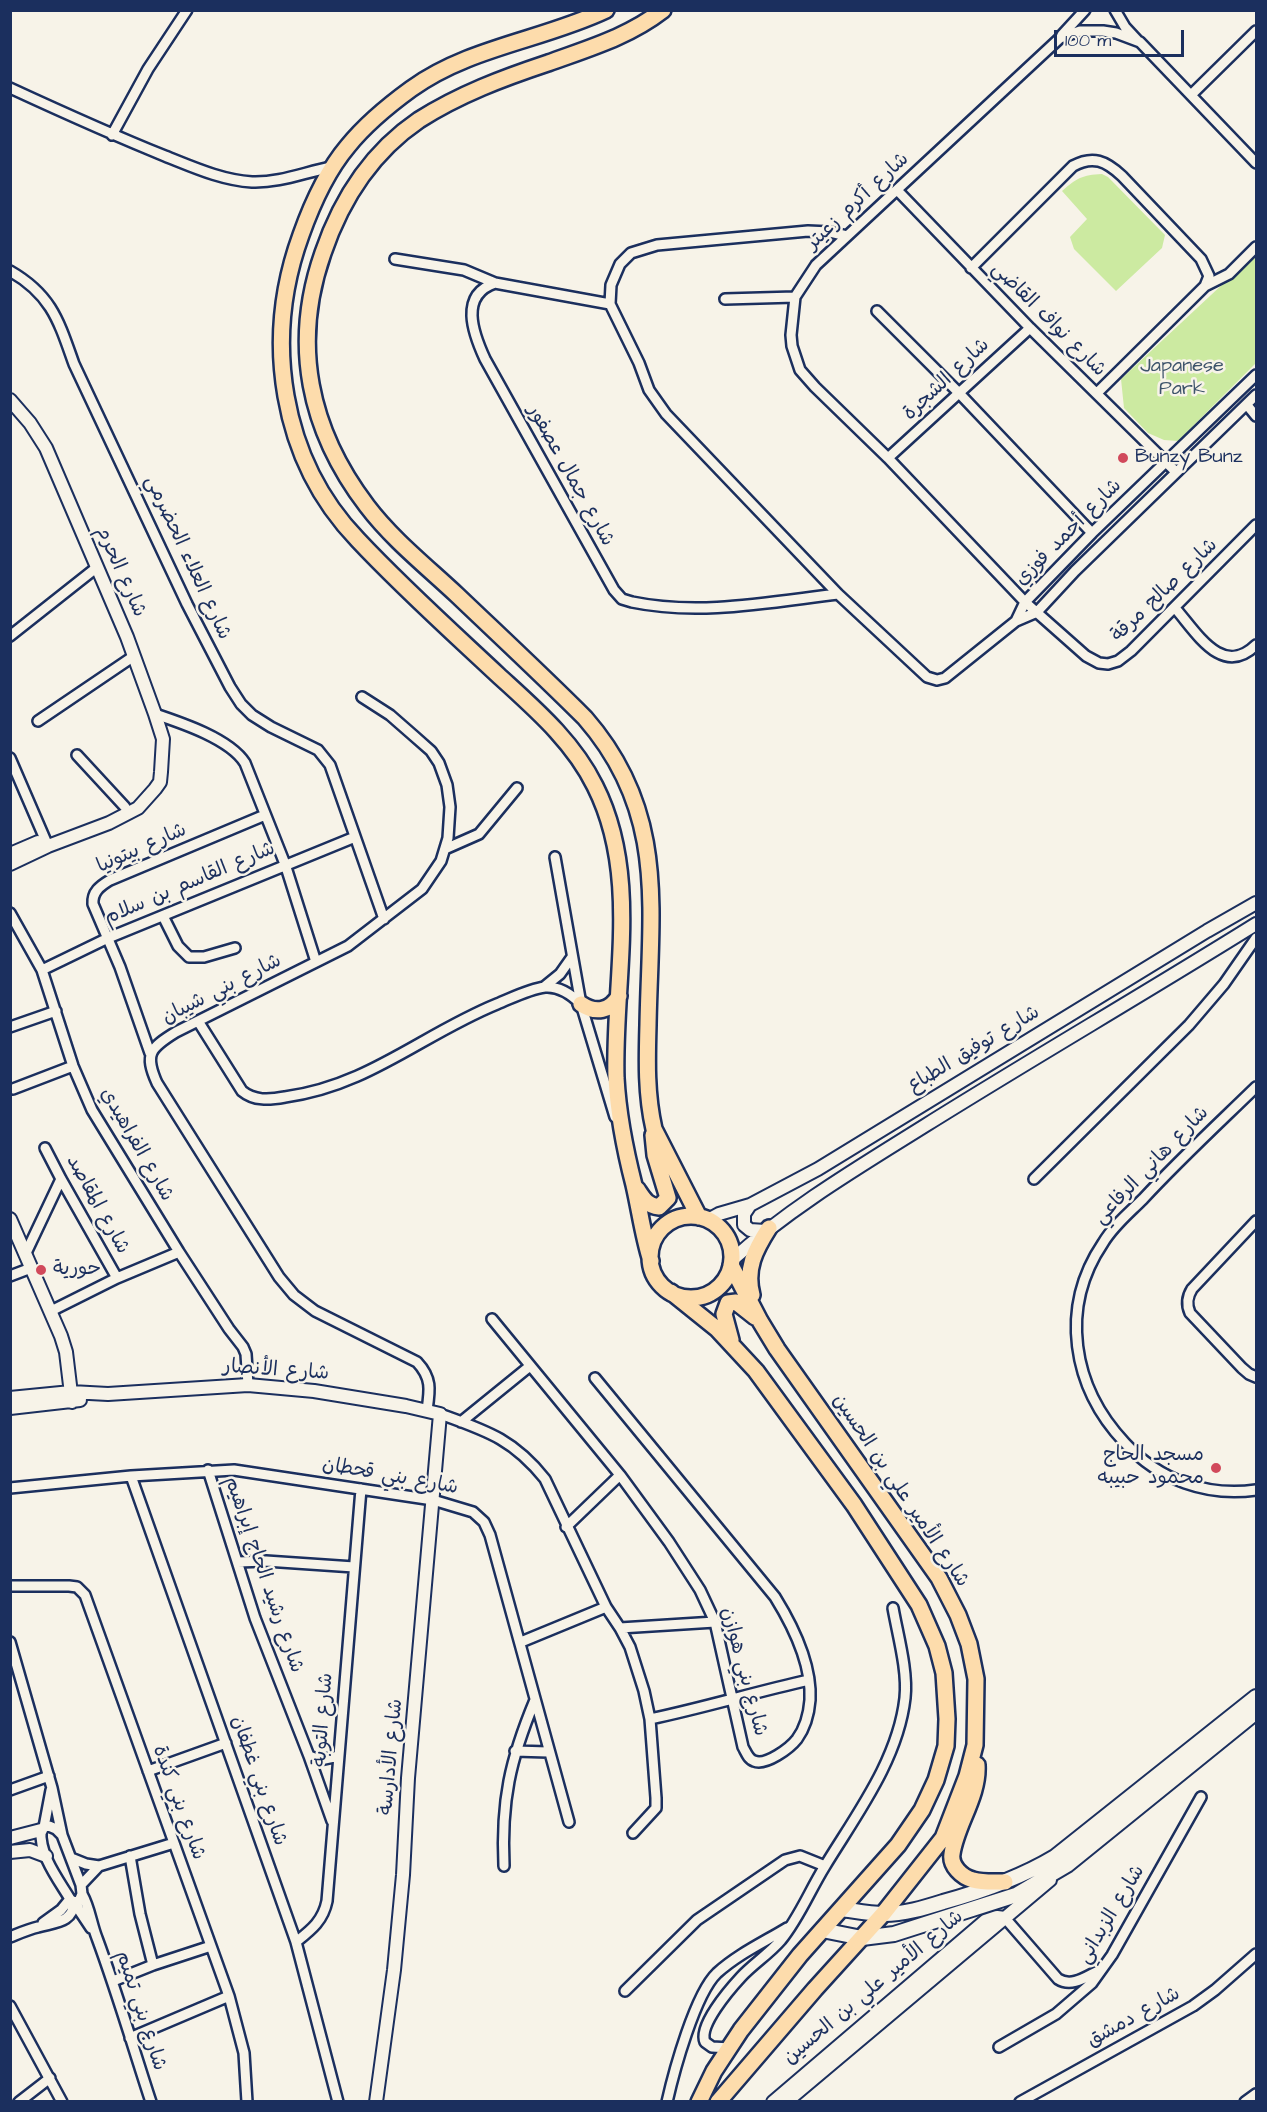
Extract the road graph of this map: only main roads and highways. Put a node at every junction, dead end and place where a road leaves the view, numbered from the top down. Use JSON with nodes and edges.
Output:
{"nodes":[{"id":1,"x":606,"y":10,"type":"edge"},
{"id":2,"x":663,"y":10,"type":"edge"},
{"id":3,"x":619,"y":996,"type":"junction"},
{"id":4,"x":581,"y":1004,"type":"road end"},
{"id":5,"x":654,"y":1129,"type":"junction"},
{"id":6,"x":633,"y":1185,"type":"junction"},
{"id":7,"x":704,"y":1219,"type":"junction"},
{"id":8,"x":767,"y":1229,"type":"road end"},
{"id":9,"x":651,"y":1261,"type":"junction"},
{"id":10,"x":732,"y":1263,"type":"junction"},
{"id":11,"x":671,"y":1292,"type":"junction"},
{"id":12,"x":760,"y":1321,"type":"junction"},
{"id":13,"x":731,"y":1342,"type":"junction"},
{"id":14,"x":1257,"y":1697,"type":"edge"},
{"id":15,"x":1257,"y":1712,"type":"edge"},
{"id":16,"x":975,"y":1745,"type":"junction"},
{"id":17,"x":1005,"y":1882,"type":"junction"},
{"id":18,"x":842,"y":1909,"type":"junction"},
{"id":19,"x":884,"y":1914,"type":"junction"},
{"id":20,"x":822,"y":1930,"type":"junction"},
{"id":21,"x":862,"y":1938,"type":"junction"},
{"id":22,"x":722,"y":2099,"type":"edge"},
{"id":23,"x":699,"y":2102,"type":"edge"}],
"edges":[{"from":1,"to":3,"type":"main road"},
{"from":2,"to":5,"type":"main road"},
{"from":3,"to":4,"type":"main road"},
{"from":3,"to":6,"type":"main road"},
{"from":5,"to":6,"type":"main road"},
{"from":5,"to":7,"type":"main road"},
{"from":6,"to":9,"type":"main road"},
{"from":7,"to":9,"type":"main road"},
{"from":7,"to":10,"type":"main road"},
{"from":8,"to":12,"type":"main road"},
{"from":9,"to":11,"type":"main road"},
{"from":10,"to":11,"type":"main road"},
{"from":10,"to":12,"type":"main road","name":"شارع الأمير علي بن الحسين"},
{"from":11,"to":13,"type":"main road"},
{"from":12,"to":13,"type":"main road"},
{"from":12,"to":16,"type":"main road","name":"شارع الأمير علي بن الحسين"},
{"from":13,"to":18,"type":"main road"},
{"from":14,"to":17,"type":"main road","name":"شارع الأمير علي بن الحسين"},
{"from":15,"to":21,"type":"main road","name":"شارع الأمير علي بن الحسين"},
{"from":16,"to":17,"type":"main road"},
{"from":16,"to":19,"type":"main road","name":"شارع الأمير علي بن الحسين"},
{"from":17,"to":19,"type":"main road","name":"شارع الأمير علي بن الحسين"},
{"from":18,"to":19,"type":"main road","name":"شارع الأمير علي بن الحسين"},
{"from":18,"to":20,"type":"main road"},
{"from":19,"to":21,"type":"main road","name":"شارع الأمير علي بن الحسين"},
{"from":20,"to":21,"type":"main road","name":"شارع الأمير علي بن الحسين"},
{"from":20,"to":23,"type":"main road"},
{"from":21,"to":22,"type":"main road","name":"شارع الأمير علي بن الحسين"}]}
